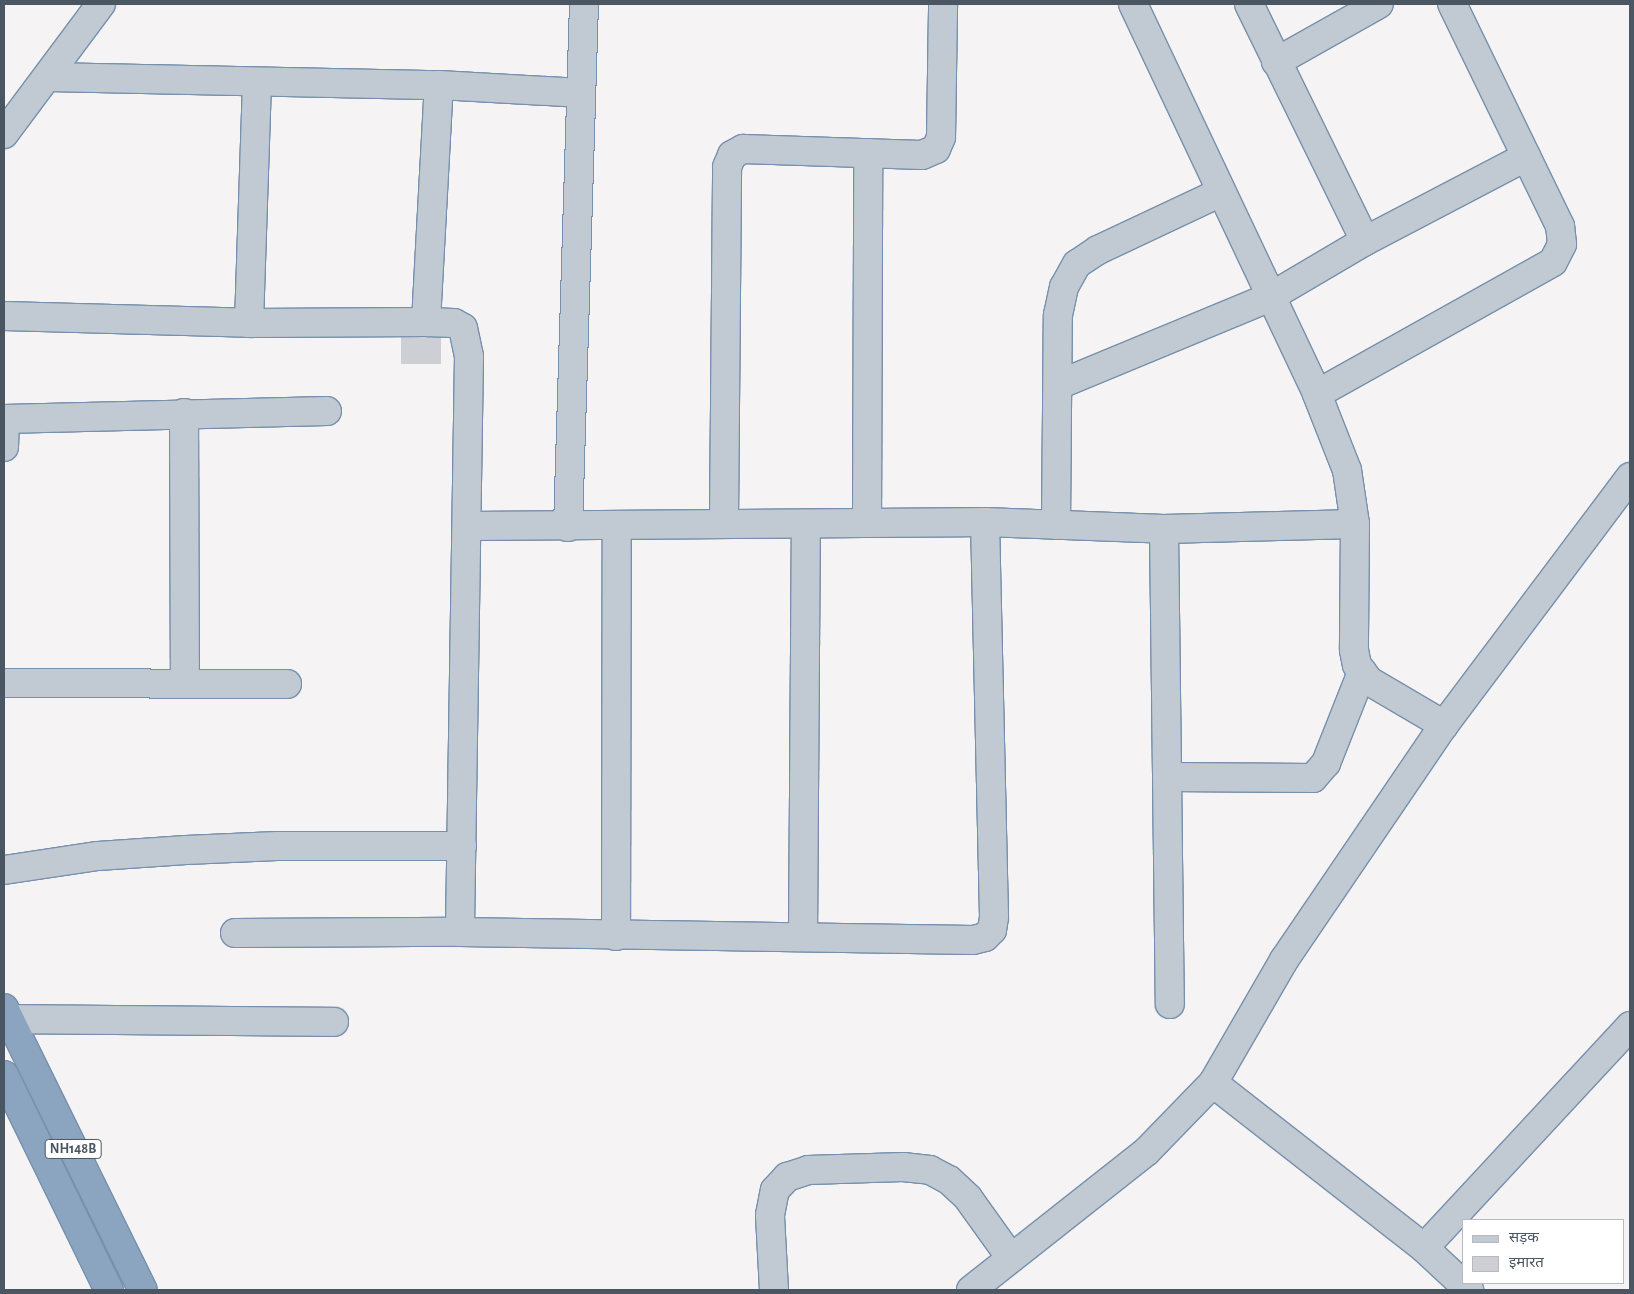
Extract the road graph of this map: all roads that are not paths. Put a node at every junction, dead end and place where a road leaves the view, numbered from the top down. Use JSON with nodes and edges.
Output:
{"nodes":[{"id":1,"x":101,"y":4,"type":"edge"},
{"id":2,"x":584,"y":4,"type":"edge"},
{"id":3,"x":943,"y":4,"type":"edge"},
{"id":4,"x":1133,"y":4,"type":"edge"},
{"id":5,"x":1249,"y":4,"type":"edge"},
{"id":6,"x":1379,"y":4,"type":"edge"},
{"id":7,"x":1452,"y":4,"type":"edge"},
{"id":8,"x":1276,"y":62,"type":"junction"},
{"id":9,"x":48,"y":77,"type":"junction"},
{"id":10,"x":257,"y":82,"type":"junction"},
{"id":11,"x":439,"y":85,"type":"junction"},
{"id":12,"x":581,"y":93,"type":"junction"},
{"id":13,"x":4,"y":134,"type":"edge"},
{"id":14,"x":868,"y":153,"type":"junction"},
{"id":15,"x":1526,"y":157,"type":"junction"},
{"id":16,"x":1221,"y":192,"type":"junction"},
{"id":17,"x":1366,"y":241,"type":"junction"},
{"id":18,"x":1270,"y":297,"type":"junction"},
{"id":19,"x":4,"y":316,"type":"edge"},
{"id":20,"x":426,"y":322,"type":"junction"},
{"id":21,"x":249,"y":323,"type":"junction"},
{"id":22,"x":1058,"y":385,"type":"junction"},
{"id":23,"x":1317,"y":394,"type":"junction"},
{"id":24,"x":327,"y":411,"type":"dead end"},
{"id":25,"x":184,"y":413,"type":"junction"},
{"id":26,"x":4,"y":419,"type":"edge"},
{"id":27,"x":4,"y":447,"type":"edge"},
{"id":28,"x":1630,"y":477,"type":"edge"},
{"id":29,"x":724,"y":522,"type":"junction"},
{"id":30,"x":986,"y":522,"type":"junction"},
{"id":31,"x":867,"y":523,"type":"junction"},
{"id":32,"x":806,"y":524,"type":"junction"},
{"id":33,"x":1355,"y":524,"type":"junction"},
{"id":34,"x":1056,"y":525,"type":"junction"},
{"id":35,"x":467,"y":526,"type":"junction"},
{"id":36,"x":617,"y":526,"type":"junction"},
{"id":37,"x":568,"y":527,"type":"junction"},
{"id":38,"x":1164,"y":529,"type":"junction"},
{"id":39,"x":1362,"y":672,"type":"junction"},
{"id":40,"x":4,"y":683,"type":"edge"},
{"id":41,"x":185,"y":684,"type":"junction"},
{"id":42,"x":287,"y":684,"type":"dead end"},
{"id":43,"x":1444,"y":725,"type":"junction"},
{"id":44,"x":1167,"y":777,"type":"junction"},
{"id":45,"x":462,"y":846,"type":"junction"},
{"id":46,"x":4,"y":870,"type":"edge"},
{"id":47,"x":460,"y":932,"type":"junction"},
{"id":48,"x":235,"y":934,"type":"dead end"},
{"id":49,"x":616,"y":936,"type":"junction"},
{"id":50,"x":803,"y":937,"type":"junction"},
{"id":51,"x":1170,"y":1004,"type":"dead end"},
{"id":52,"x":6,"y":1014,"type":"edge"},
{"id":53,"x":334,"y":1022,"type":"dead end"},
{"id":54,"x":1630,"y":1026,"type":"edge"},
{"id":55,"x":4,"y":1074,"type":"edge"},
{"id":56,"x":1213,"y":1083,"type":"junction"},
{"id":57,"x":1424,"y":1248,"type":"junction"},
{"id":58,"x":1012,"y":1258,"type":"junction"},
{"id":59,"x":1462,"y":1283,"type":"edge"},
{"id":60,"x":108,"y":1290,"type":"edge"},
{"id":61,"x":143,"y":1290,"type":"edge"},
{"id":62,"x":774,"y":1290,"type":"edge"},
{"id":63,"x":971,"y":1290,"type":"edge"}],
"edges":[{"from":1,"to":9,"type":"street"},
{"from":2,"to":12,"type":"street"},
{"from":3,"to":14,"type":"street"},
{"from":4,"to":16,"type":"street"},
{"from":5,"to":8,"type":"street"},
{"from":6,"to":8,"type":"street"},
{"from":7,"to":15,"type":"street"},
{"from":8,"to":17,"type":"street"},
{"from":9,"to":10,"type":"street"},
{"from":9,"to":13,"type":"street"},
{"from":10,"to":11,"type":"street"},
{"from":10,"to":21,"type":"street"},
{"from":11,"to":12,"type":"street"},
{"from":11,"to":20,"type":"street"},
{"from":12,"to":37,"type":"street"},
{"from":14,"to":29,"type":"street"},
{"from":14,"to":31,"type":"street"},
{"from":15,"to":17,"type":"street"},
{"from":15,"to":23,"type":"street"},
{"from":16,"to":18,"type":"street"},
{"from":16,"to":22,"type":"street"},
{"from":17,"to":18,"type":"street"},
{"from":18,"to":22,"type":"street"},
{"from":18,"to":23,"type":"street"},
{"from":19,"to":21,"type":"street"},
{"from":20,"to":21,"type":"street"},
{"from":20,"to":35,"type":"street"},
{"from":22,"to":34,"type":"street"},
{"from":23,"to":33,"type":"street"},
{"from":24,"to":25,"type":"street"},
{"from":25,"to":26,"type":"street"},
{"from":25,"to":41,"type":"street"},
{"from":26,"to":27,"type":"street"},
{"from":28,"to":43,"type":"street"},
{"from":29,"to":32,"type":"street"},
{"from":29,"to":36,"type":"street"},
{"from":30,"to":31,"type":"street"},
{"from":30,"to":34,"type":"street"},
{"from":30,"to":50,"type":"street"},
{"from":31,"to":32,"type":"street"},
{"from":32,"to":50,"type":"street"},
{"from":33,"to":38,"type":"street"},
{"from":33,"to":39,"type":"street"},
{"from":34,"to":38,"type":"street"},
{"from":35,"to":37,"type":"street"},
{"from":35,"to":45,"type":"street"},
{"from":36,"to":37,"type":"street"},
{"from":36,"to":49,"type":"street"},
{"from":38,"to":44,"type":"street"},
{"from":39,"to":43,"type":"street"},
{"from":39,"to":44,"type":"street"},
{"from":40,"to":41,"type":"street"},
{"from":41,"to":42,"type":"street"},
{"from":43,"to":56,"type":"street"},
{"from":44,"to":51,"type":"street"},
{"from":45,"to":46,"type":"street"},
{"from":45,"to":47,"type":"street"},
{"from":47,"to":48,"type":"street"},
{"from":47,"to":49,"type":"street"},
{"from":49,"to":50,"type":"street"},
{"from":52,"to":53,"type":"street"},
{"from":52,"to":61,"type":"highway","number":"NH148B"},
{"from":54,"to":57,"type":"street"},
{"from":55,"to":60,"type":"highway","number":"NH148B"},
{"from":56,"to":57,"type":"street"},
{"from":56,"to":58,"type":"street"},
{"from":57,"to":59,"type":"street"},
{"from":58,"to":62,"type":"street"},
{"from":58,"to":63,"type":"street"}]}
